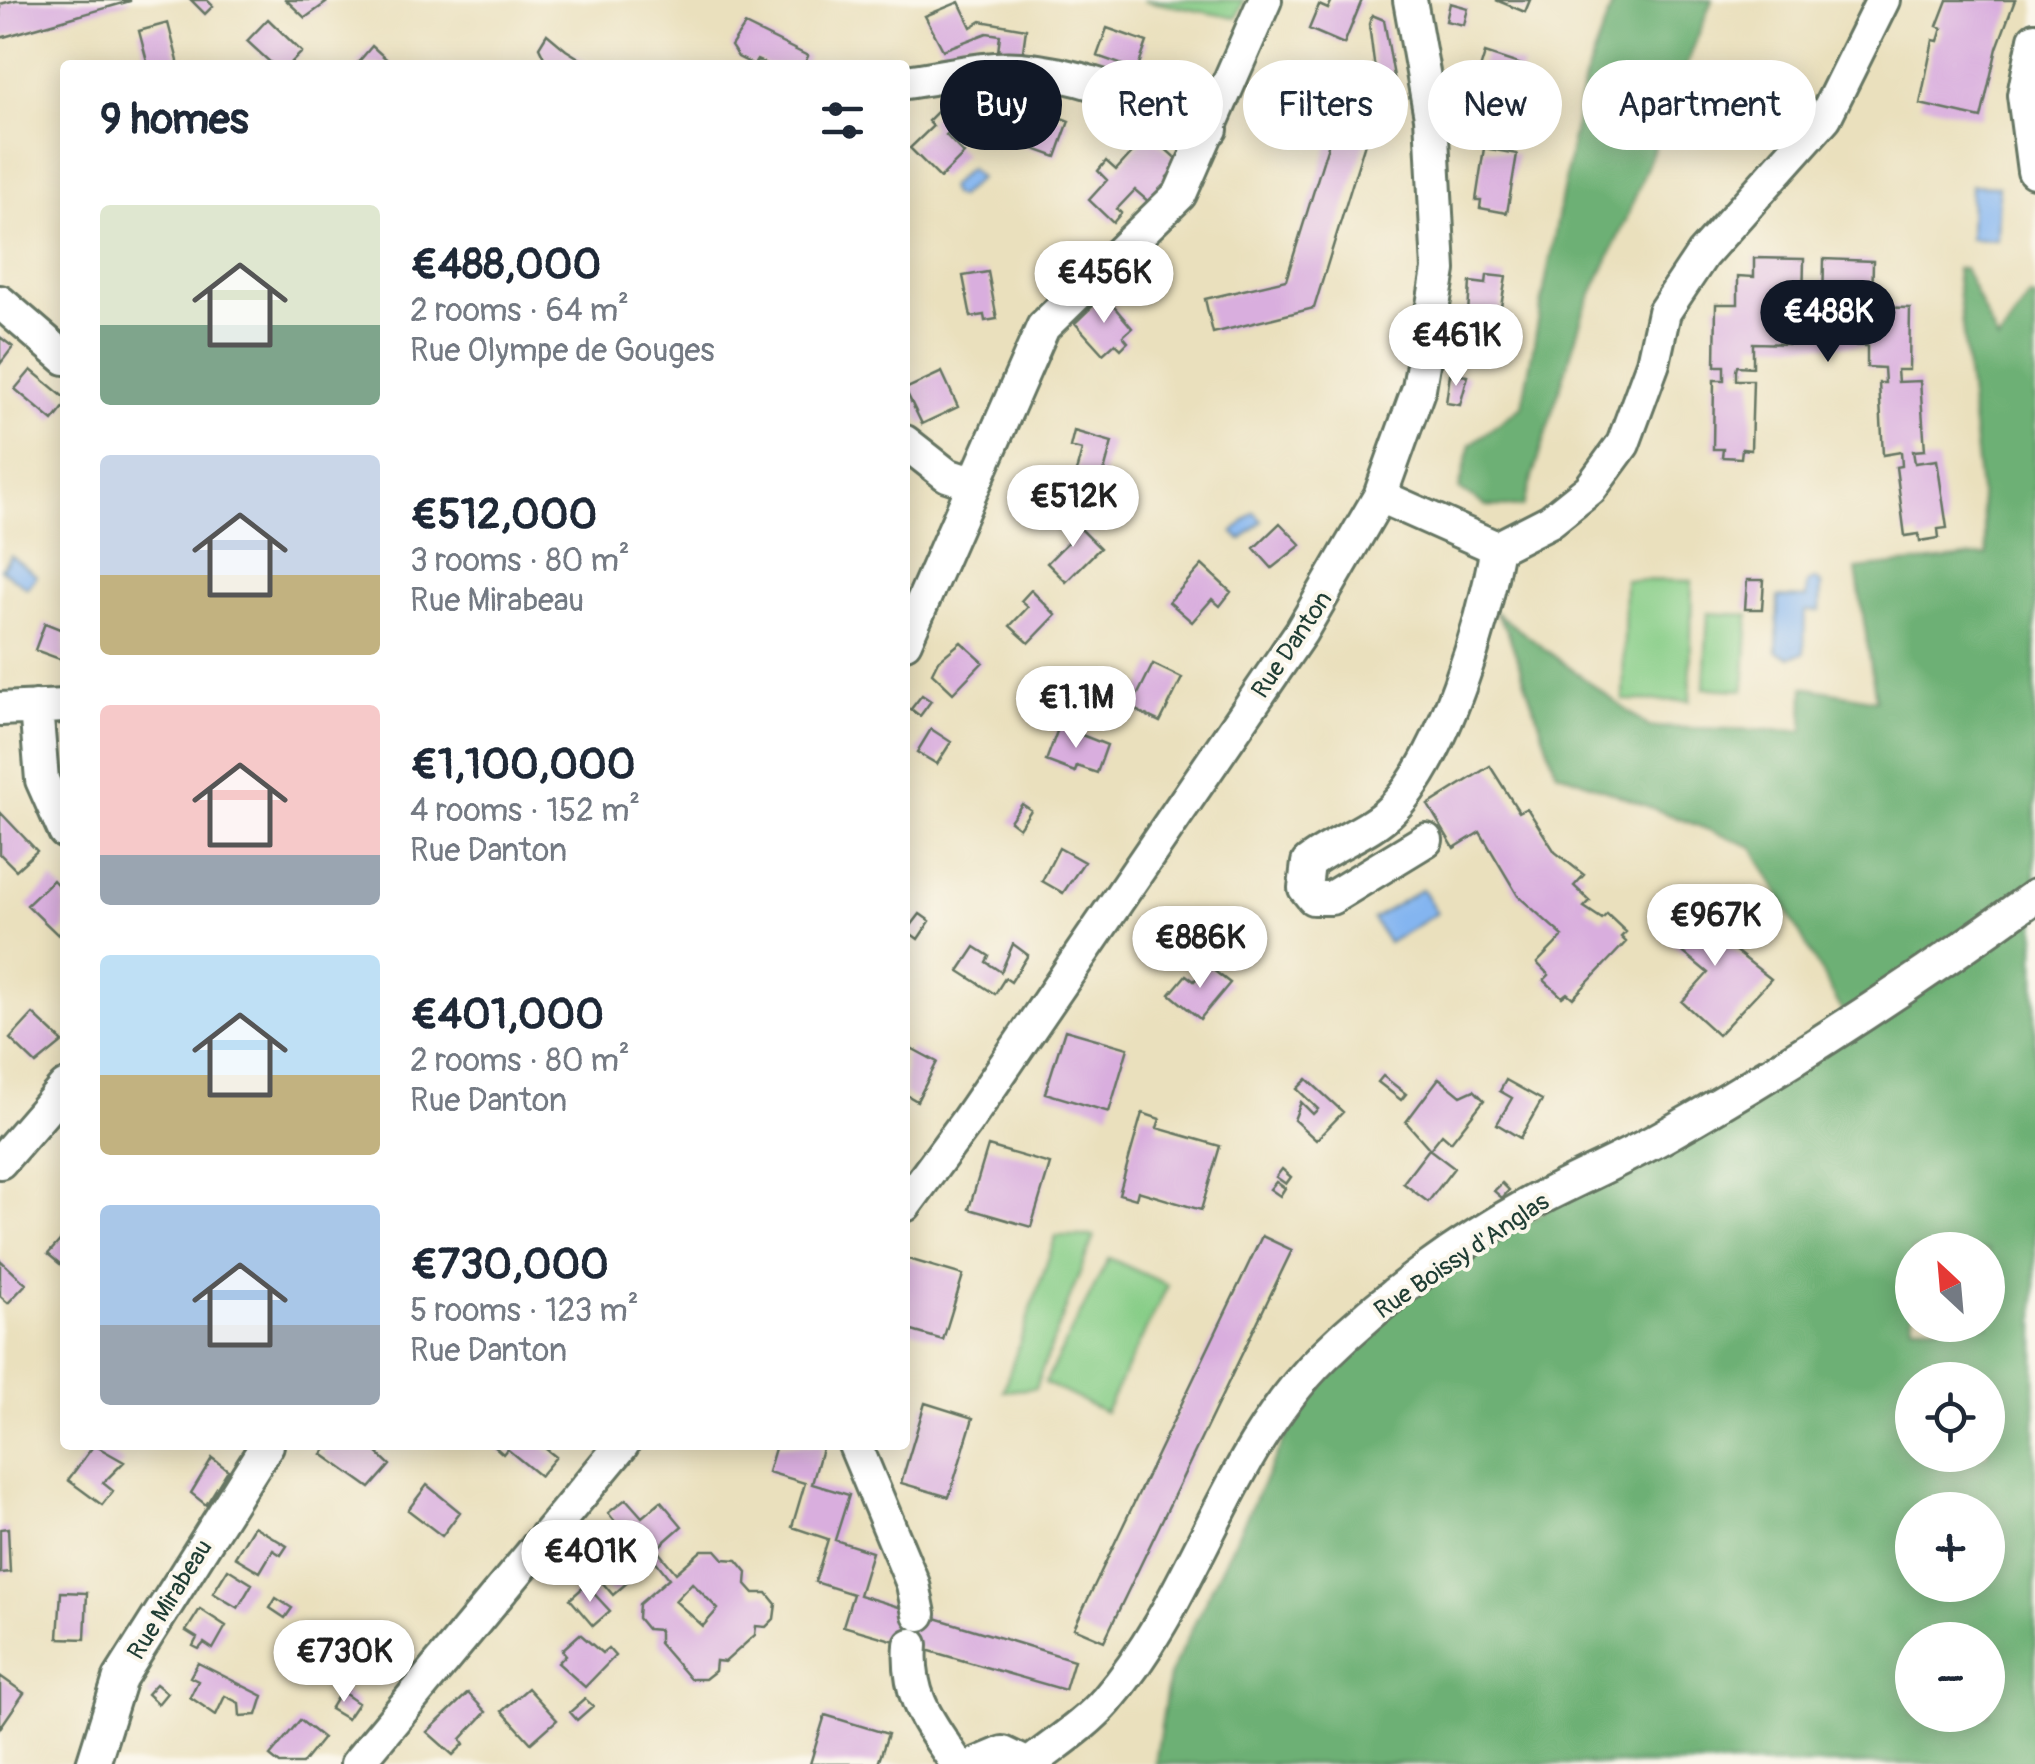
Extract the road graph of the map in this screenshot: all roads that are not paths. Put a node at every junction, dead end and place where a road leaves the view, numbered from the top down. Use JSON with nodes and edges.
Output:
{"nodes":[{"id":1,"x":1266,"y":0,"type":"edge"},
{"id":2,"x":1410,"y":0,"type":"edge"},
{"id":3,"x":1883,"y":0,"type":"edge"},
{"id":4,"x":2035,"y":39,"type":"edge"},
{"id":5,"x":1082,"y":80,"type":"edge"},
{"id":6,"x":910,"y":81,"type":"edge"},
{"id":7,"x":1223,"y":101,"type":"edge"},
{"id":8,"x":1201,"y":150,"type":"edge"},
{"id":9,"x":2034,"y":171,"type":"edge"},
{"id":10,"x":0,"y":302,"type":"edge"},
{"id":11,"x":60,"y":354,"type":"edge"},
{"id":12,"x":910,"y":446,"type":"edge"},
{"id":13,"x":974,"y":484,"type":"junction"},
{"id":14,"x":1380,"y":496,"type":"junction"},
{"id":15,"x":1497,"y":548,"type":"junction"},
{"id":16,"x":910,"y":631,"type":"edge"},
{"id":17,"x":51,"y":706,"type":"edge"},
{"id":18,"x":0,"y":709,"type":"edge"},
{"id":19,"x":60,"y":821,"type":"edge"},
{"id":20,"x":1426,"y":840,"type":"dead end"},
{"id":21,"x":2035,"y":896,"type":"edge"},
{"id":22,"x":60,"y":1094,"type":"edge"},
{"id":23,"x":0,"y":1162,"type":"edge"},
{"id":24,"x":910,"y":1197,"type":"edge"},
{"id":25,"x":265,"y":1450,"type":"edge"},
{"id":26,"x":618,"y":1450,"type":"edge"},
{"id":27,"x":857,"y":1450,"type":"edge"},
{"id":28,"x":93,"y":1764,"type":"edge"},
{"id":29,"x":356,"y":1764,"type":"edge"},
{"id":30,"x":957,"y":1764,"type":"edge"},
{"id":31,"x":977,"y":1764,"type":"edge"},
{"id":32,"x":1028,"y":1764,"type":"edge"}],
"edges":[{"from":1,"to":7,"type":"street"},
{"from":2,"to":14,"type":"street","name":"Rue Danton"},
{"from":3,"to":15,"type":"street"},
{"from":4,"to":9,"type":"street"},
{"from":5,"to":6,"type":"street"},
{"from":8,"to":13,"type":"street"},
{"from":10,"to":11,"type":"street"},
{"from":12,"to":13,"type":"street"},
{"from":13,"to":16,"type":"street"},
{"from":14,"to":15,"type":"street"},
{"from":14,"to":24,"type":"street","name":"Rue Danton"},
{"from":15,"to":20,"type":"street"},
{"from":17,"to":18,"type":"street"},
{"from":17,"to":19,"type":"street"},
{"from":21,"to":32,"type":"street","name":"Rue Boissy d'Anglas"},
{"from":22,"to":23,"type":"street"},
{"from":25,"to":28,"type":"street","name":"Rue Mirabeau"},
{"from":26,"to":29,"type":"street"},
{"from":27,"to":30,"type":"street"},
{"from":31,"to":32,"type":"street"}]}
